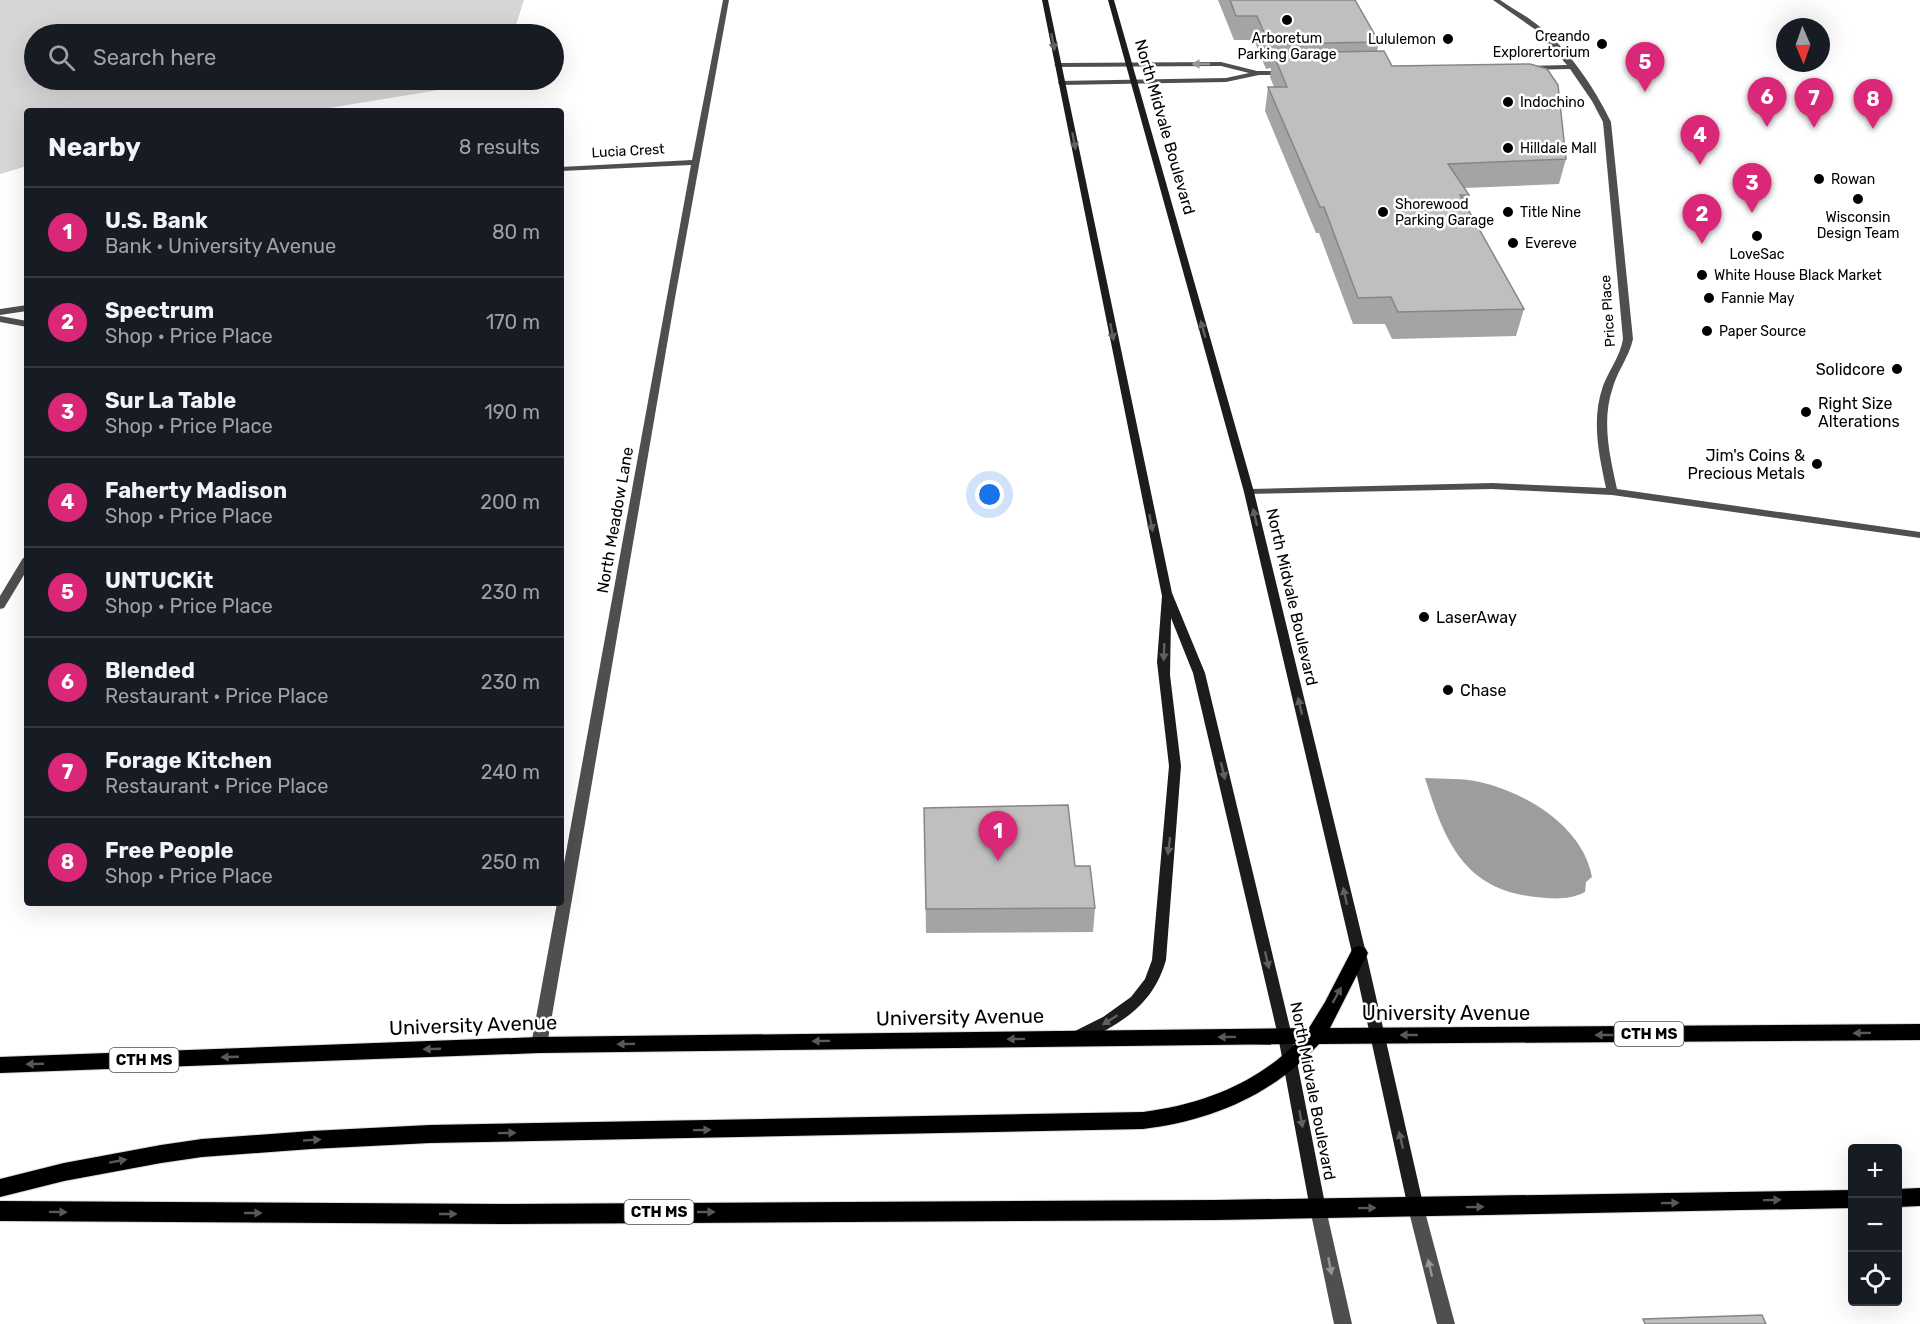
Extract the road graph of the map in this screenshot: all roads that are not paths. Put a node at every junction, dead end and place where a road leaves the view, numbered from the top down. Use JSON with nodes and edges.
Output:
{"nodes":[{"id":1,"x":726,"y":0,"type":"edge"},
{"id":2,"x":1045,"y":0,"type":"edge"},
{"id":3,"x":1111,"y":0,"type":"edge"},
{"id":4,"x":1496,"y":0,"type":"edge"},
{"id":5,"x":1129,"y":64,"type":"junction"},
{"id":6,"x":1058,"y":66,"type":"junction"},
{"id":7,"x":1570,"y":67,"type":"junction"},
{"id":8,"x":1522,"y":68,"type":"edge"},
{"id":9,"x":1258,"y":73,"type":"junction"},
{"id":10,"x":1293,"y":73,"type":"edge"},
{"id":11,"x":1134,"y":82,"type":"junction"},
{"id":12,"x":1062,"y":83,"type":"junction"},
{"id":13,"x":697,"y":162,"type":"junction"},
{"id":14,"x":564,"y":169,"type":"edge"},
{"id":15,"x":24,"y":308,"type":"edge"},
{"id":16,"x":0,"y":312,"type":"edge"},
{"id":17,"x":0,"y":319,"type":"edge"},
{"id":18,"x":24,"y":323,"type":"edge"},
{"id":19,"x":1249,"y":492,"type":"junction"},
{"id":20,"x":1612,"y":492,"type":"junction"},
{"id":21,"x":1920,"y":535,"type":"edge"},
{"id":22,"x":24,"y":566,"type":"edge"},
{"id":23,"x":1166,"y":594,"type":"junction"},
{"id":24,"x":0,"y":605,"type":"edge"},
{"id":25,"x":564,"y":898,"type":"edge"},
{"id":26,"x":563,"y":906,"type":"edge"},
{"id":27,"x":1359,"y":953,"type":"junction"},
{"id":28,"x":1920,"y":1032,"type":"edge"},
{"id":29,"x":1378,"y":1035,"type":"junction"},
{"id":30,"x":1285,"y":1036,"type":"junction"},
{"id":31,"x":1314,"y":1036,"type":"junction"},
{"id":32,"x":1075,"y":1038,"type":"junction"},
{"id":33,"x":538,"y":1045,"type":"junction"},
{"id":34,"x":1290,"y":1062,"type":"junction"},
{"id":35,"x":0,"y":1065,"type":"edge"},
{"id":36,"x":0,"y":1188,"type":"edge"},
{"id":37,"x":1920,"y":1197,"type":"edge"},
{"id":38,"x":1902,"y":1198,"type":"edge"},
{"id":39,"x":1848,"y":1199,"type":"edge"},
{"id":40,"x":1416,"y":1208,"type":"junction"},
{"id":41,"x":1318,"y":1209,"type":"junction"},
{"id":42,"x":0,"y":1211,"type":"edge"},
{"id":43,"x":1343,"y":1324,"type":"edge"},
{"id":44,"x":1446,"y":1324,"type":"edge"}],
"edges":[{"from":1,"to":13,"type":"street","name":"North Meadow Lane"},
{"from":2,"to":6,"type":"main road","name":"North Midvale Boulevard","one_way":true},
{"from":3,"to":5,"type":"main road","name":"North Midvale Boulevard"},
{"from":4,"to":7,"type":"street","name":"Price Place"},
{"from":5,"to":6,"type":"street"},
{"from":9,"to":5,"type":"street","one_way":true},
{"from":5,"to":11,"type":"main road","name":"North Midvale Boulevard"},
{"from":6,"to":12,"type":"main road","name":"North Midvale Boulevard"},
{"from":7,"to":8,"type":"street"},
{"from":7,"to":20,"type":"street","name":"Price Place"},
{"from":9,"to":10,"type":"street"},
{"from":9,"to":11,"type":"street"},
{"from":11,"to":12,"type":"street"},
{"from":19,"to":11,"type":"main road","name":"North Midvale Boulevard","one_way":true},
{"from":12,"to":23,"type":"main road","name":"North Midvale Boulevard","one_way":true},
{"from":13,"to":14,"type":"street","name":"Lucia Crest"},
{"from":13,"to":25,"type":"street","name":"North Meadow Lane"},
{"from":15,"to":16,"type":"street"},
{"from":17,"to":18,"type":"street"},
{"from":19,"to":20,"type":"street"},
{"from":27,"to":19,"type":"main road","name":"North Midvale Boulevard","one_way":true},
{"from":20,"to":21,"type":"street"},
{"from":22,"to":24,"type":"street"},
{"from":23,"to":30,"type":"main road","name":"North Midvale Boulevard","one_way":true},
{"from":23,"to":32,"type":"main road","one_way":true},
{"from":26,"to":33,"type":"street","name":"North Meadow Lane"},
{"from":27,"to":29,"type":"main road","name":"North Midvale Boulevard"},
{"from":31,"to":27,"type":"main road","one_way":true},
{"from":28,"to":29,"type":"main road","name":"University Avenue","number":"CTH MS","one_way":true},
{"from":29,"to":31,"type":"main road","name":"University Avenue","number":"CTH MS"},
{"from":40,"to":29,"type":"main road","name":"North Midvale Boulevard","one_way":true},
{"from":30,"to":31,"type":"main road","name":"University Avenue","number":"CTH MS"},
{"from":30,"to":32,"type":"main road","name":"University Avenue","number":"CTH MS","one_way":true},
{"from":30,"to":34,"type":"main road","name":"North Midvale Boulevard"},
{"from":31,"to":34,"type":"main road"},
{"from":32,"to":33,"type":"main road","name":"University Avenue","number":"CTH MS","one_way":true},
{"from":33,"to":35,"type":"main road","name":"University Avenue","number":"CTH MS","one_way":true},
{"from":36,"to":34,"type":"main road","one_way":true},
{"from":34,"to":41,"type":"main road","name":"North Midvale Boulevard","one_way":true},
{"from":37,"to":38,"type":"main road"},
{"from":40,"to":39,"type":"main road","number":"CTH MS","one_way":true},
{"from":41,"to":40,"type":"main road","number":"CTH MS","one_way":true},
{"from":44,"to":40,"type":"street","one_way":true},
{"from":42,"to":41,"type":"main road","number":"CTH MS","one_way":true},
{"from":41,"to":43,"type":"street","one_way":true}]}
